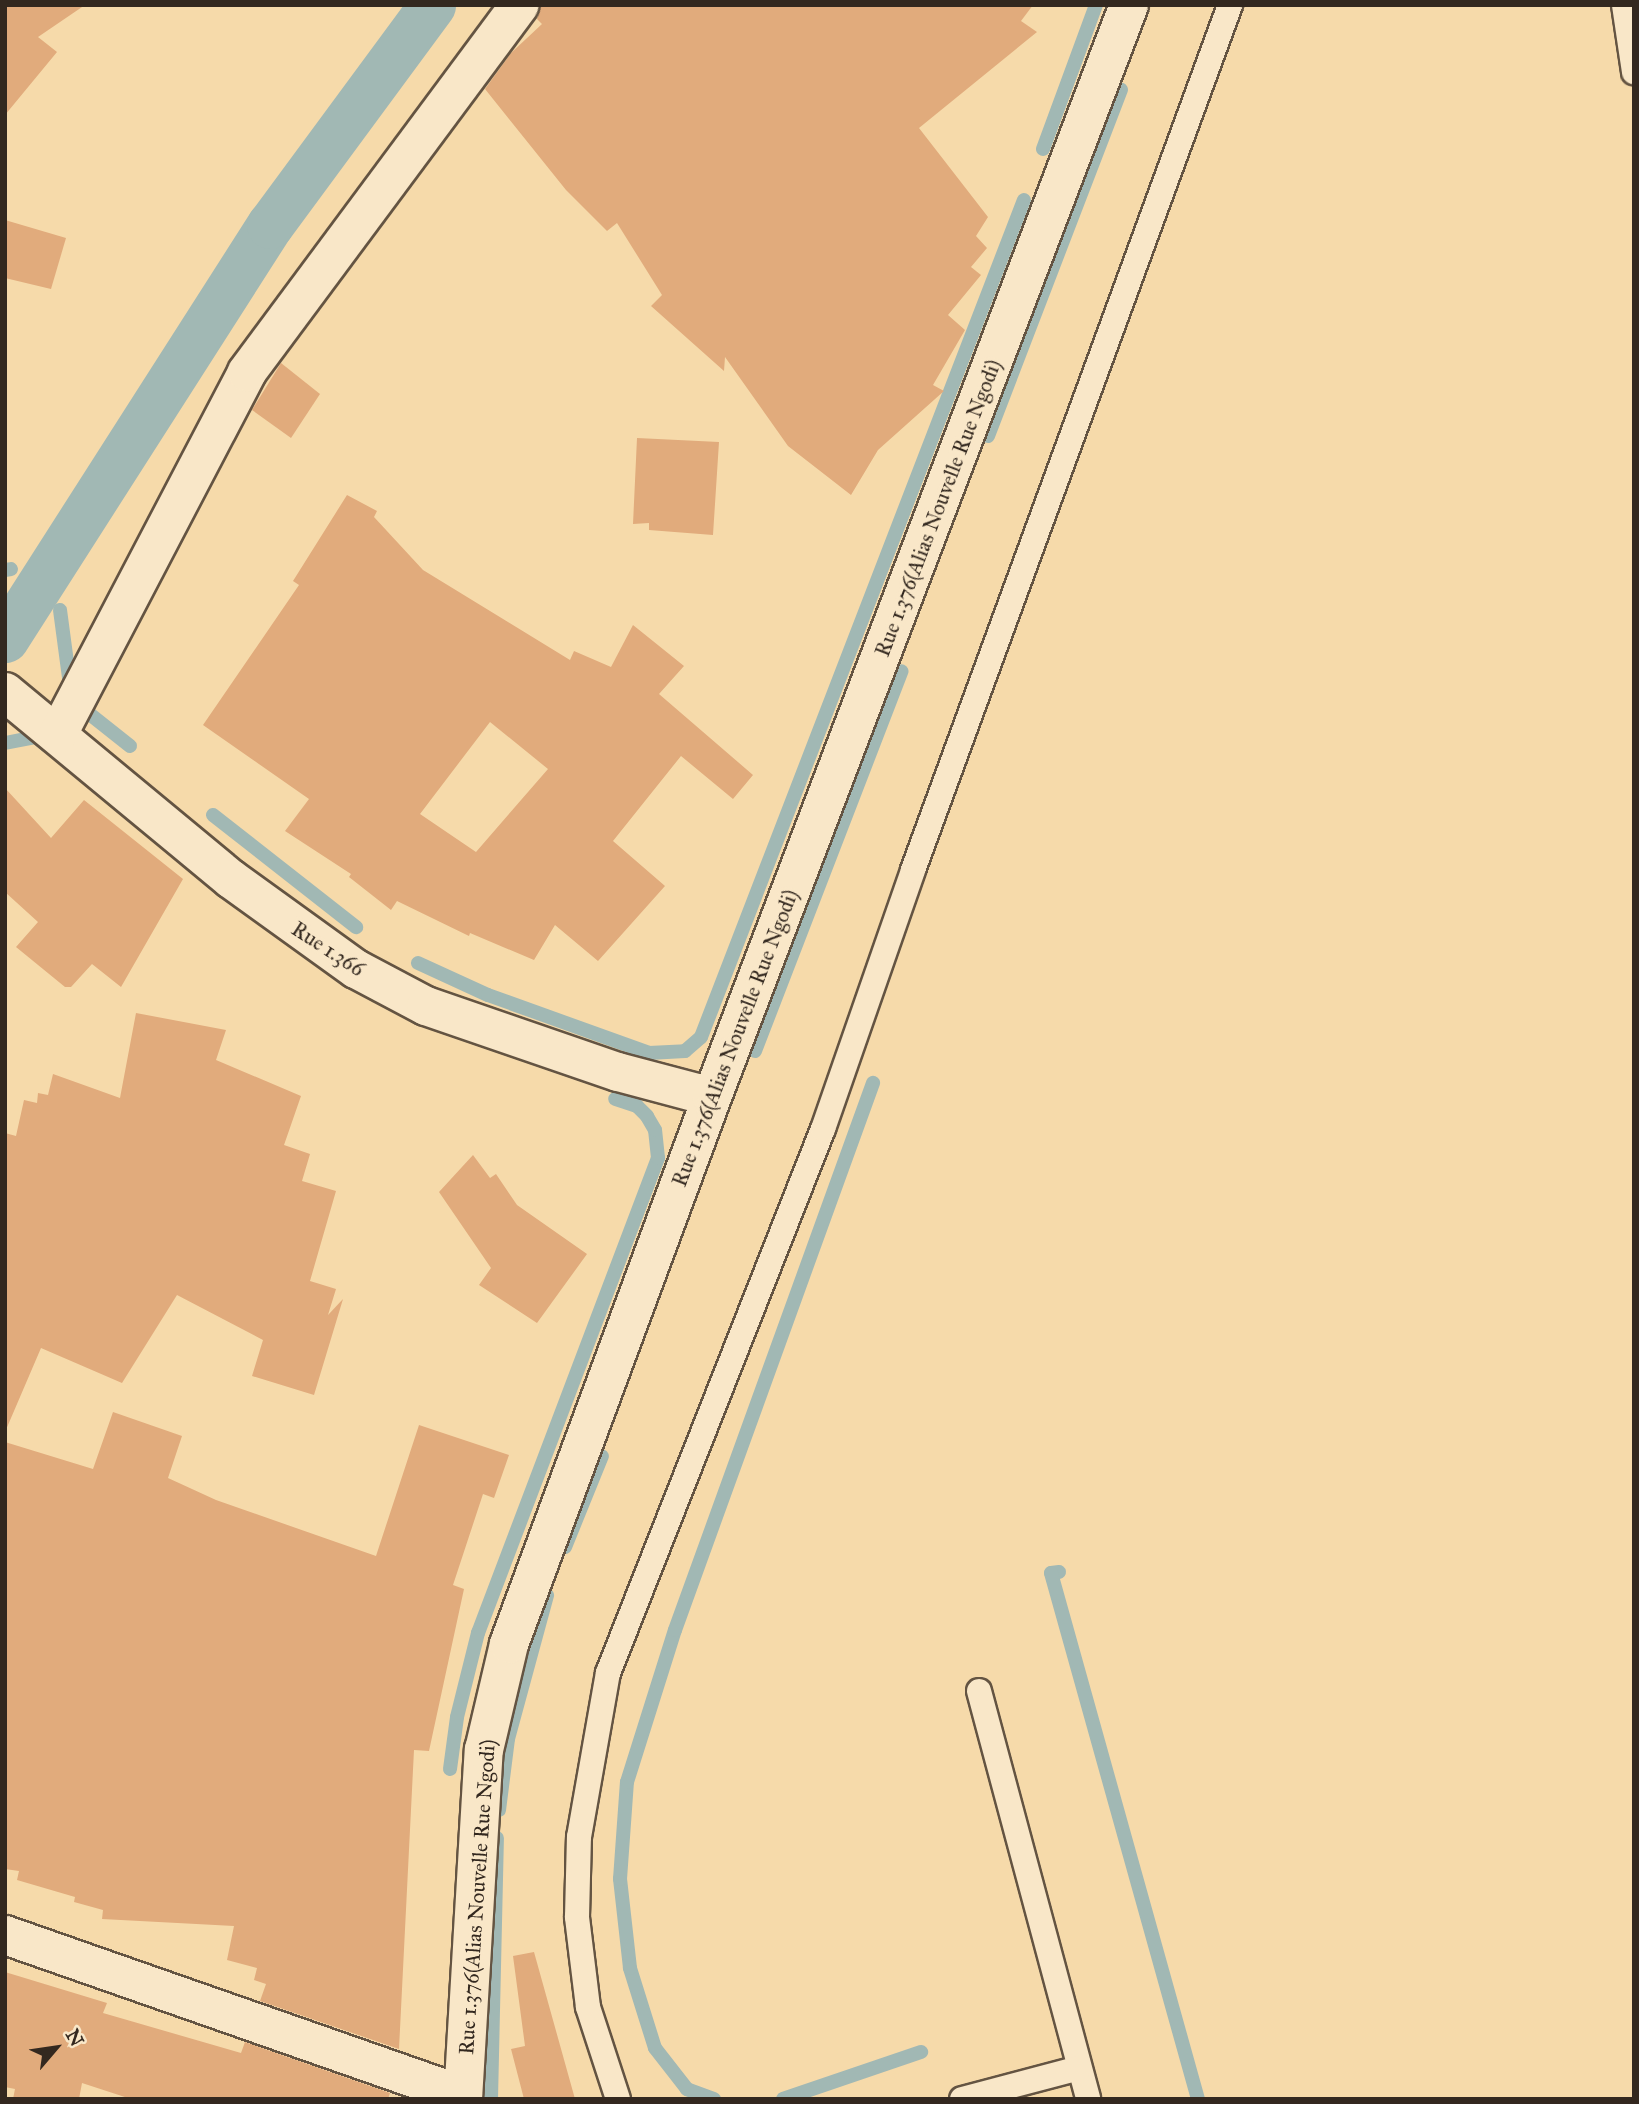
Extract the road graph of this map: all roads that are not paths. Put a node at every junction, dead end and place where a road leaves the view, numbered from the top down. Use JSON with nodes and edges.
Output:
{"nodes":[{"id":1,"x":520,"y":5,"type":"edge"},
{"id":2,"x":1129,"y":5,"type":"edge"},
{"id":3,"x":1230,"y":5,"type":"edge"},
{"id":4,"x":1624,"y":5,"type":"edge"},
{"id":5,"x":1634,"y":72,"type":"edge"},
{"id":6,"x":12,"y":707,"type":"edge"},
{"id":7,"x":58,"y":734,"type":"junction"},
{"id":8,"x":712,"y":1097,"type":"junction"},
{"id":9,"x":979,"y":1691,"type":"dead end"},
{"id":10,"x":5,"y":1934,"type":"edge"},
{"id":11,"x":1079,"y":2068,"type":"junction"},
{"id":12,"x":463,"y":2097,"type":"edge"},
{"id":13,"x":618,"y":2099,"type":"edge"},
{"id":14,"x":962,"y":2099,"type":"edge"},
{"id":15,"x":1088,"y":2099,"type":"edge"}],
"edges":[{"from":1,"to":7,"type":"street"},
{"from":2,"to":8,"type":"street","name":"Rue 1.376(Alias Nouvelle Rue Ngodi)"},
{"from":3,"to":13,"type":"lane"},
{"from":4,"to":5,"type":"lane"},
{"from":6,"to":7,"type":"street","name":"Rue 1.366"},
{"from":7,"to":8,"type":"street","name":"Rue 1.366"},
{"from":8,"to":12,"type":"street","name":"Rue 1.376(Alias Nouvelle Rue Ngodi)"},
{"from":9,"to":11,"type":"lane"},
{"from":10,"to":12,"type":"street"},
{"from":11,"to":14,"type":"lane"},
{"from":11,"to":15,"type":"lane"}]}
